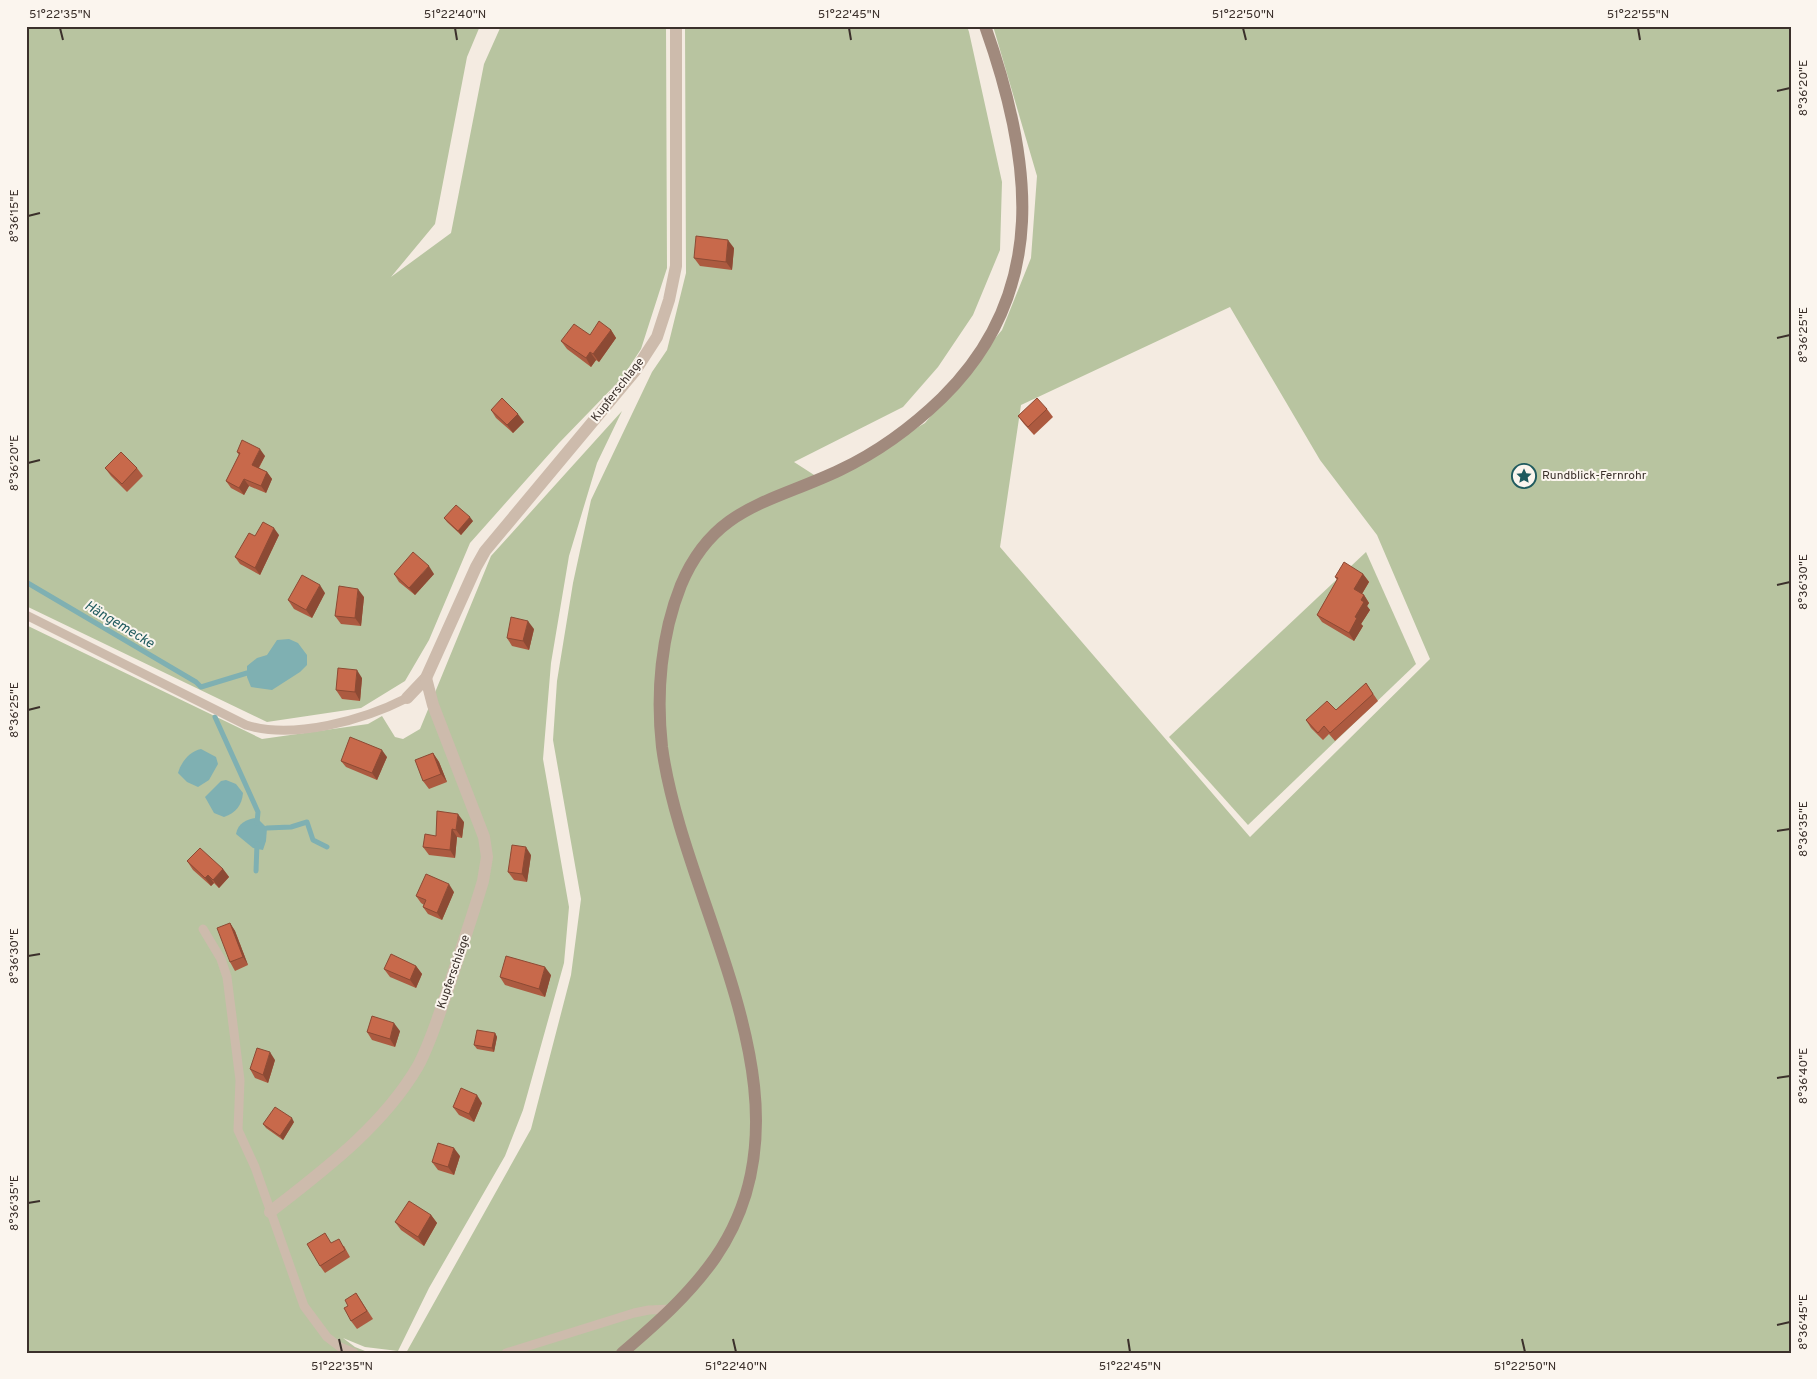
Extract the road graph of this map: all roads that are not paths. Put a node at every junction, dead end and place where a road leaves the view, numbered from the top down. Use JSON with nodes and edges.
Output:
{"nodes":[{"id":1,"x":676,"y":26,"type":"edge"},
{"id":2,"x":985,"y":26,"type":"edge"},
{"id":3,"x":26,"y":615,"type":"edge"},
{"id":4,"x":426,"y":678,"type":"junction"},
{"id":5,"x":407,"y":698,"type":"joint"},
{"id":6,"x":203,"y":928,"type":"dead end"},
{"id":7,"x":270,"y":1212,"type":"junction"},
{"id":8,"x":672,"y":1309,"type":"junction"},
{"id":9,"x":354,"y":1353,"type":"edge"},
{"id":10,"x":506,"y":1353,"type":"edge"},
{"id":11,"x":622,"y":1353,"type":"edge"}],
"edges":[{"from":1,"to":4,"type":"street","name":"Kupferschlage"},
{"from":2,"to":8,"type":"main road"},
{"from":3,"to":5,"type":"lane"},
{"from":4,"to":5,"type":"street","name":"Kupferschlage"},
{"from":4,"to":7,"type":"street","name":"Kupferschlage"},
{"from":6,"to":7,"type":"lane"},
{"from":7,"to":9,"type":"lane"},
{"from":8,"to":10,"type":"lane"},
{"from":8,"to":11,"type":"main road"}]}
